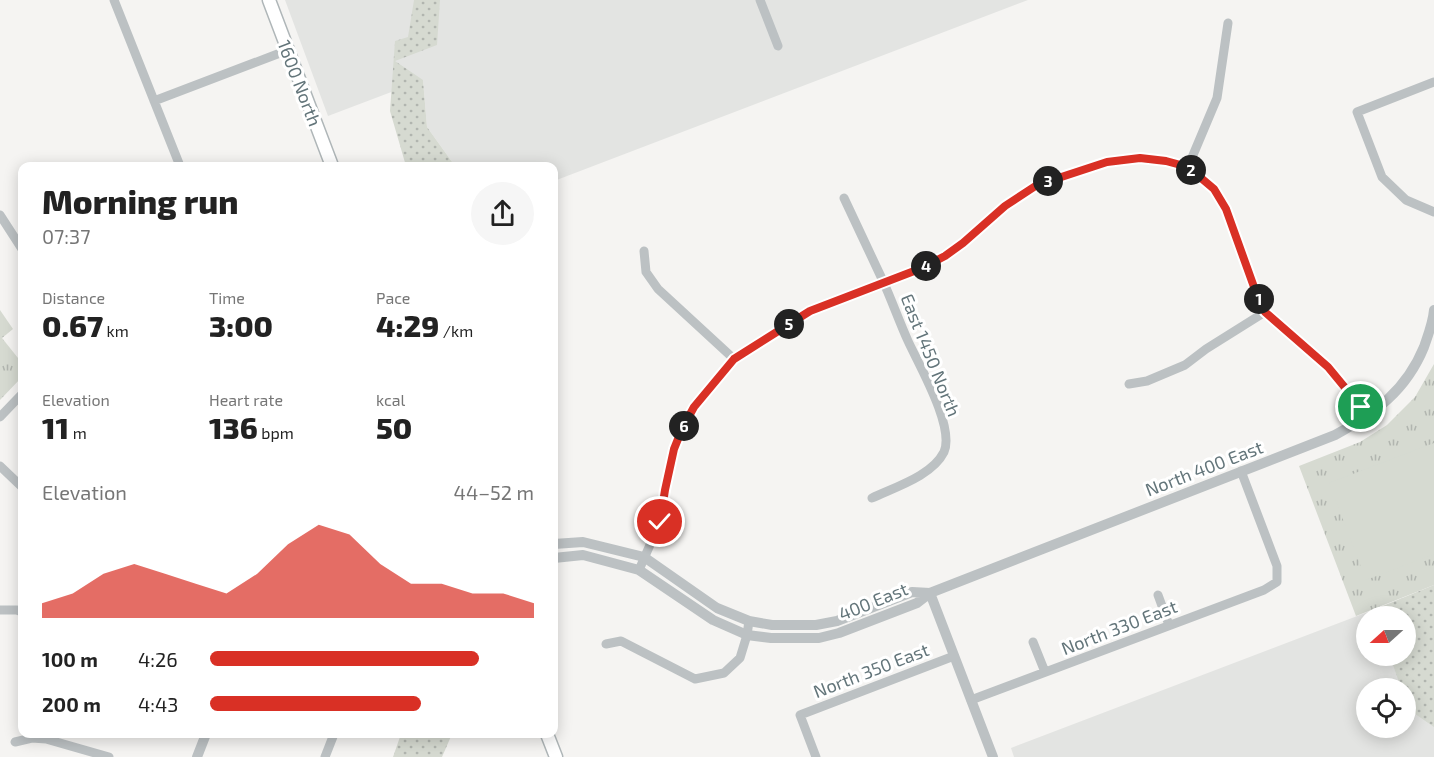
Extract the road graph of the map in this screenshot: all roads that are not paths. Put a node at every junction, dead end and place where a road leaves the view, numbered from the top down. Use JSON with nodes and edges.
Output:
{"nodes":[{"id":1,"x":114,"y":0,"type":"edge"},
{"id":2,"x":269,"y":0,"type":"edge"},
{"id":3,"x":759,"y":0,"type":"edge"},
{"id":4,"x":1228,"y":23,"type":"dead end"},
{"id":5,"x":778,"y":46,"type":"dead end"},
{"id":6,"x":288,"y":50,"type":"junction"},
{"id":7,"x":1434,"y":82,"type":"edge"},
{"id":8,"x":154,"y":101,"type":"junction"},
{"id":9,"x":178,"y":162,"type":"edge"},
{"id":10,"x":330,"y":162,"type":"edge"},
{"id":11,"x":1188,"y":167,"type":"junction"},
{"id":12,"x":844,"y":198,"type":"dead end"},
{"id":13,"x":1434,"y":212,"type":"edge"},
{"id":14,"x":0,"y":215,"type":"edge"},
{"id":15,"x":18,"y":243,"type":"edge"},
{"id":16,"x":644,"y":250,"type":"dead end"},
{"id":17,"x":884,"y":283,"type":"junction"},
{"id":18,"x":1434,"y":310,"type":"edge"},
{"id":19,"x":1265,"y":312,"type":"junction"},
{"id":20,"x":734,"y":359,"type":"junction"},
{"id":21,"x":1129,"y":384,"type":"dead end"},
{"id":22,"x":18,"y":398,"type":"edge"},
{"id":23,"x":1368,"y":416,"type":"junction"},
{"id":24,"x":0,"y":417,"type":"edge"},
{"id":25,"x":0,"y":466,"type":"edge"},
{"id":26,"x":1241,"y":471,"type":"junction"},
{"id":27,"x":18,"y":483,"type":"edge"},
{"id":28,"x":872,"y":498,"type":"dead end"},
{"id":29,"x":558,"y":544,"type":"edge"},
{"id":30,"x":644,"y":557,"type":"junction"},
{"id":31,"x":558,"y":558,"type":"edge"},
{"id":32,"x":639,"y":570,"type":"junction"},
{"id":33,"x":930,"y":593,"type":"junction"},
{"id":34,"x":1158,"y":595,"type":"dead end"},
{"id":35,"x":0,"y":610,"type":"edge"},
{"id":36,"x":18,"y":610,"type":"edge"},
{"id":37,"x":749,"y":621,"type":"junction"},
{"id":38,"x":1169,"y":626,"type":"junction"},
{"id":39,"x":747,"y":635,"type":"junction"},
{"id":40,"x":1033,"y":642,"type":"dead end"},
{"id":41,"x":606,"y":644,"type":"dead end"},
{"id":42,"x":954,"y":656,"type":"junction"},
{"id":43,"x":1045,"y":672,"type":"junction"},
{"id":44,"x":971,"y":700,"type":"junction"},
{"id":45,"x":204,"y":738,"type":"edge"},
{"id":46,"x":332,"y":738,"type":"edge"},
{"id":47,"x":549,"y":738,"type":"edge"},
{"id":48,"x":15,"y":742,"type":"dead end"},
{"id":49,"x":109,"y":757,"type":"edge"},
{"id":50,"x":197,"y":757,"type":"edge"},
{"id":51,"x":325,"y":757,"type":"edge"},
{"id":52,"x":556,"y":757,"type":"edge"},
{"id":53,"x":816,"y":757,"type":"edge"},
{"id":54,"x":993,"y":757,"type":"edge"}],
"edges":[{"from":1,"to":8,"type":"street"},
{"from":2,"to":6,"type":"main road","name":"1600 North"},
{"from":3,"to":5,"type":"street"},
{"from":4,"to":11,"type":"street"},
{"from":6,"to":8,"type":"street"},
{"from":6,"to":10,"type":"main road","name":"1600 North"},
{"from":7,"to":13,"type":"street"},
{"from":8,"to":9,"type":"street"},
{"from":11,"to":17,"type":"street"},
{"from":11,"to":19,"type":"street"},
{"from":12,"to":17,"type":"street","name":"East 1450 North"},
{"from":14,"to":15,"type":"street"},
{"from":16,"to":20,"type":"street"},
{"from":17,"to":20,"type":"street"},
{"from":17,"to":28,"type":"street","name":"East 1450 North"},
{"from":18,"to":23,"type":"street","name":"North 400 East"},
{"from":19,"to":21,"type":"street"},
{"from":19,"to":23,"type":"street"},
{"from":20,"to":30,"type":"street"},
{"from":22,"to":24,"type":"street"},
{"from":23,"to":26,"type":"street","name":"North 400 East"},
{"from":25,"to":27,"type":"street"},
{"from":26,"to":33,"type":"street","name":"North 400 East"},
{"from":26,"to":38,"type":"street","name":"North 330 East"},
{"from":29,"to":30,"type":"street","name":"400 East"},
{"from":30,"to":32,"type":"street"},
{"from":30,"to":37,"type":"street","name":"400 East"},
{"from":31,"to":32,"type":"street","name":"400 East"},
{"from":32,"to":39,"type":"street","name":"400 East"},
{"from":33,"to":37,"type":"street","name":"400 East"},
{"from":33,"to":39,"type":"street","name":"400 East"},
{"from":33,"to":42,"type":"street"},
{"from":34,"to":38,"type":"street"},
{"from":35,"to":36,"type":"street"},
{"from":37,"to":39,"type":"street"},
{"from":38,"to":43,"type":"street","name":"North 330 East"},
{"from":39,"to":41,"type":"street"},
{"from":40,"to":43,"type":"street"},
{"from":42,"to":44,"type":"street"},
{"from":42,"to":53,"type":"street","name":"North 350 East"},
{"from":43,"to":44,"type":"street","name":"North 330 East"},
{"from":44,"to":54,"type":"street"},
{"from":45,"to":50,"type":"street"},
{"from":46,"to":51,"type":"street"},
{"from":47,"to":52,"type":"main road"},
{"from":48,"to":49,"type":"street"}]}
